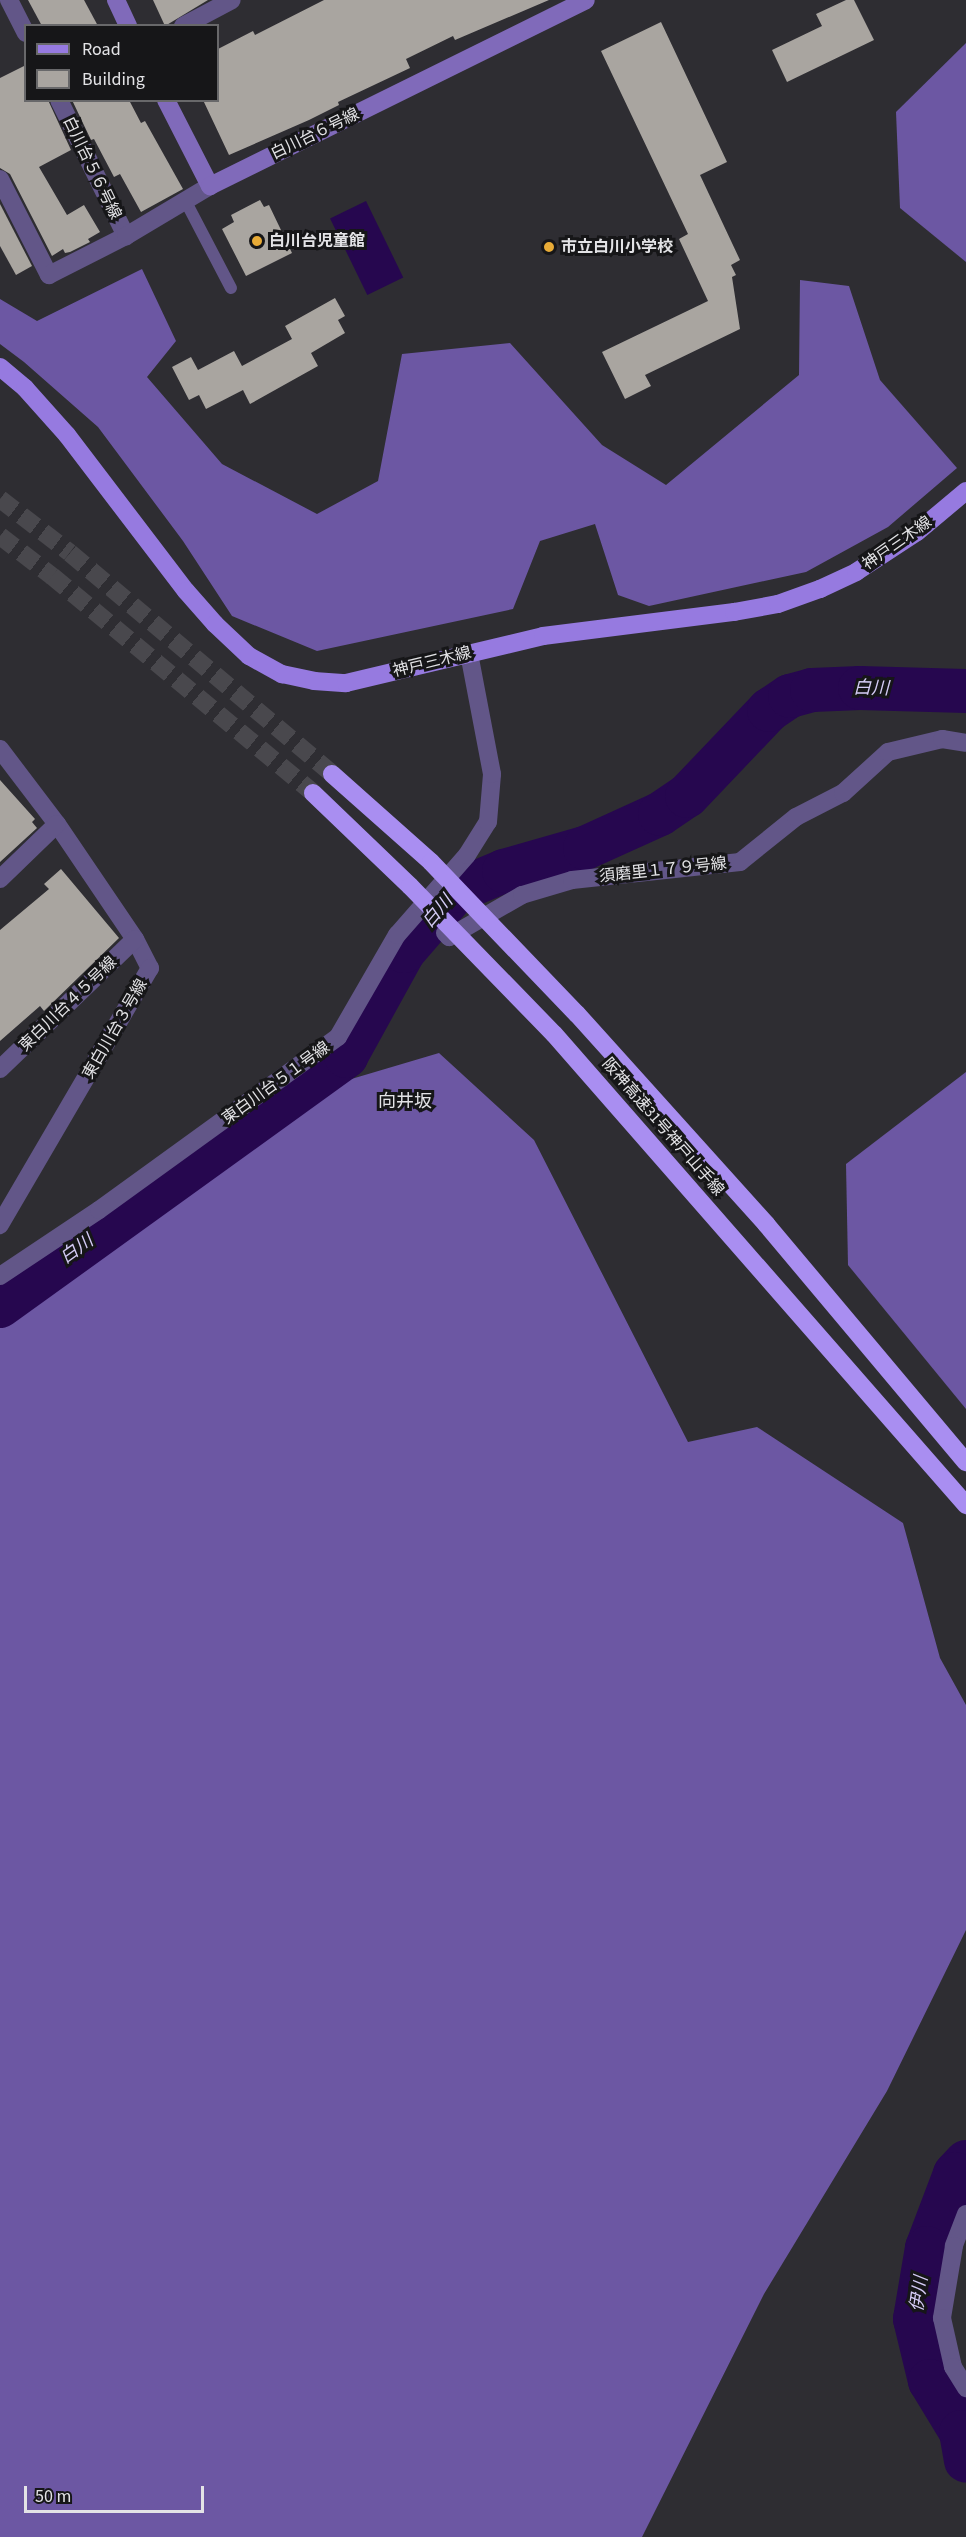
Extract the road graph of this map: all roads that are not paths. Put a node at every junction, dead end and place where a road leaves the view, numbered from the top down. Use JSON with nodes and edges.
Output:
{"nodes":[{"id":1,"x":9,"y":0,"type":"edge"},
{"id":2,"x":116,"y":0,"type":"edge"},
{"id":3,"x":232,"y":0,"type":"edge"},
{"id":4,"x":586,"y":0,"type":"edge"},
{"id":5,"x":127,"y":24,"type":"edge"},
{"id":6,"x":187,"y":24,"type":"edge"},
{"id":7,"x":24,"y":29,"type":"edge"},
{"id":8,"x":60,"y":102,"type":"edge"},
{"id":9,"x":167,"y":102,"type":"edge"},
{"id":10,"x":0,"y":179,"type":"edge"},
{"id":11,"x":210,"y":186,"type":"junction"},
{"id":12,"x":186,"y":202,"type":"junction"},
{"id":13,"x":126,"y":236,"type":"junction"},
{"id":14,"x":231,"y":288,"type":"dead end"},
{"id":15,"x":0,"y":367,"type":"edge"},
{"id":16,"x":966,"y":491,"type":"edge"},
{"id":17,"x":470,"y":653,"type":"junction"},
{"id":18,"x":966,"y":743,"type":"edge"},
{"id":19,"x":0,"y":749,"type":"edge"},
{"id":20,"x":332,"y":774,"type":"tunnel mouth"},
{"id":21,"x":313,"y":793,"type":"tunnel mouth"},
{"id":22,"x":57,"y":824,"type":"junction"},
{"id":23,"x":0,"y":879,"type":"edge"},
{"id":24,"x":422,"y":908,"type":"junction"},
{"id":25,"x":135,"y":939,"type":"junction"},
{"id":26,"x":0,"y":1069,"type":"edge"},
{"id":27,"x":0,"y":1225,"type":"edge"},
{"id":28,"x":0,"y":1276,"type":"edge"},
{"id":29,"x":966,"y":1462,"type":"edge"},
{"id":30,"x":966,"y":1505,"type":"edge"},
{"id":31,"x":966,"y":2214,"type":"edge"},
{"id":32,"x":966,"y":2388,"type":"edge"}],
"edges":[{"from":1,"to":7,"type":"street"},
{"from":2,"to":5,"type":"street"},
{"from":3,"to":6,"type":"street"},
{"from":4,"to":11,"type":"street","name":"白川台６号線"},
{"from":8,"to":13,"type":"street","name":"白川台５６号線"},
{"from":9,"to":11,"type":"street"},
{"from":10,"to":13,"type":"street","name":"白川台６号線"},
{"from":11,"to":12,"type":"street","name":"白川台６号線"},
{"from":12,"to":13,"type":"street","name":"白川台６号線"},
{"from":12,"to":14,"type":"lane"},
{"from":15,"to":17,"type":"main road","name":"神戸三木線"},
{"from":16,"to":17,"type":"main road","name":"神戸三木線"},
{"from":17,"to":24,"type":"street","name":"東白川台５１号線"},
{"from":18,"to":24,"type":"street","name":"須磨里１７９号線"},
{"from":19,"to":22,"type":"street","name":"東白川台３号線"},
{"from":20,"to":29,"type":"highway","name":"阪神高速31号神戸山手線"},
{"from":21,"to":30,"type":"highway","name":"阪神高速31号神戸山手線"},
{"from":22,"to":23,"type":"street"},
{"from":22,"to":25,"type":"street","name":"東白川台３号線"},
{"from":24,"to":28,"type":"street","name":"東白川台５１号線"},
{"from":25,"to":26,"type":"street","name":"東白川台４５号線"},
{"from":25,"to":27,"type":"street","name":"東白川台３号線"},
{"from":31,"to":32,"type":"street"}]}
